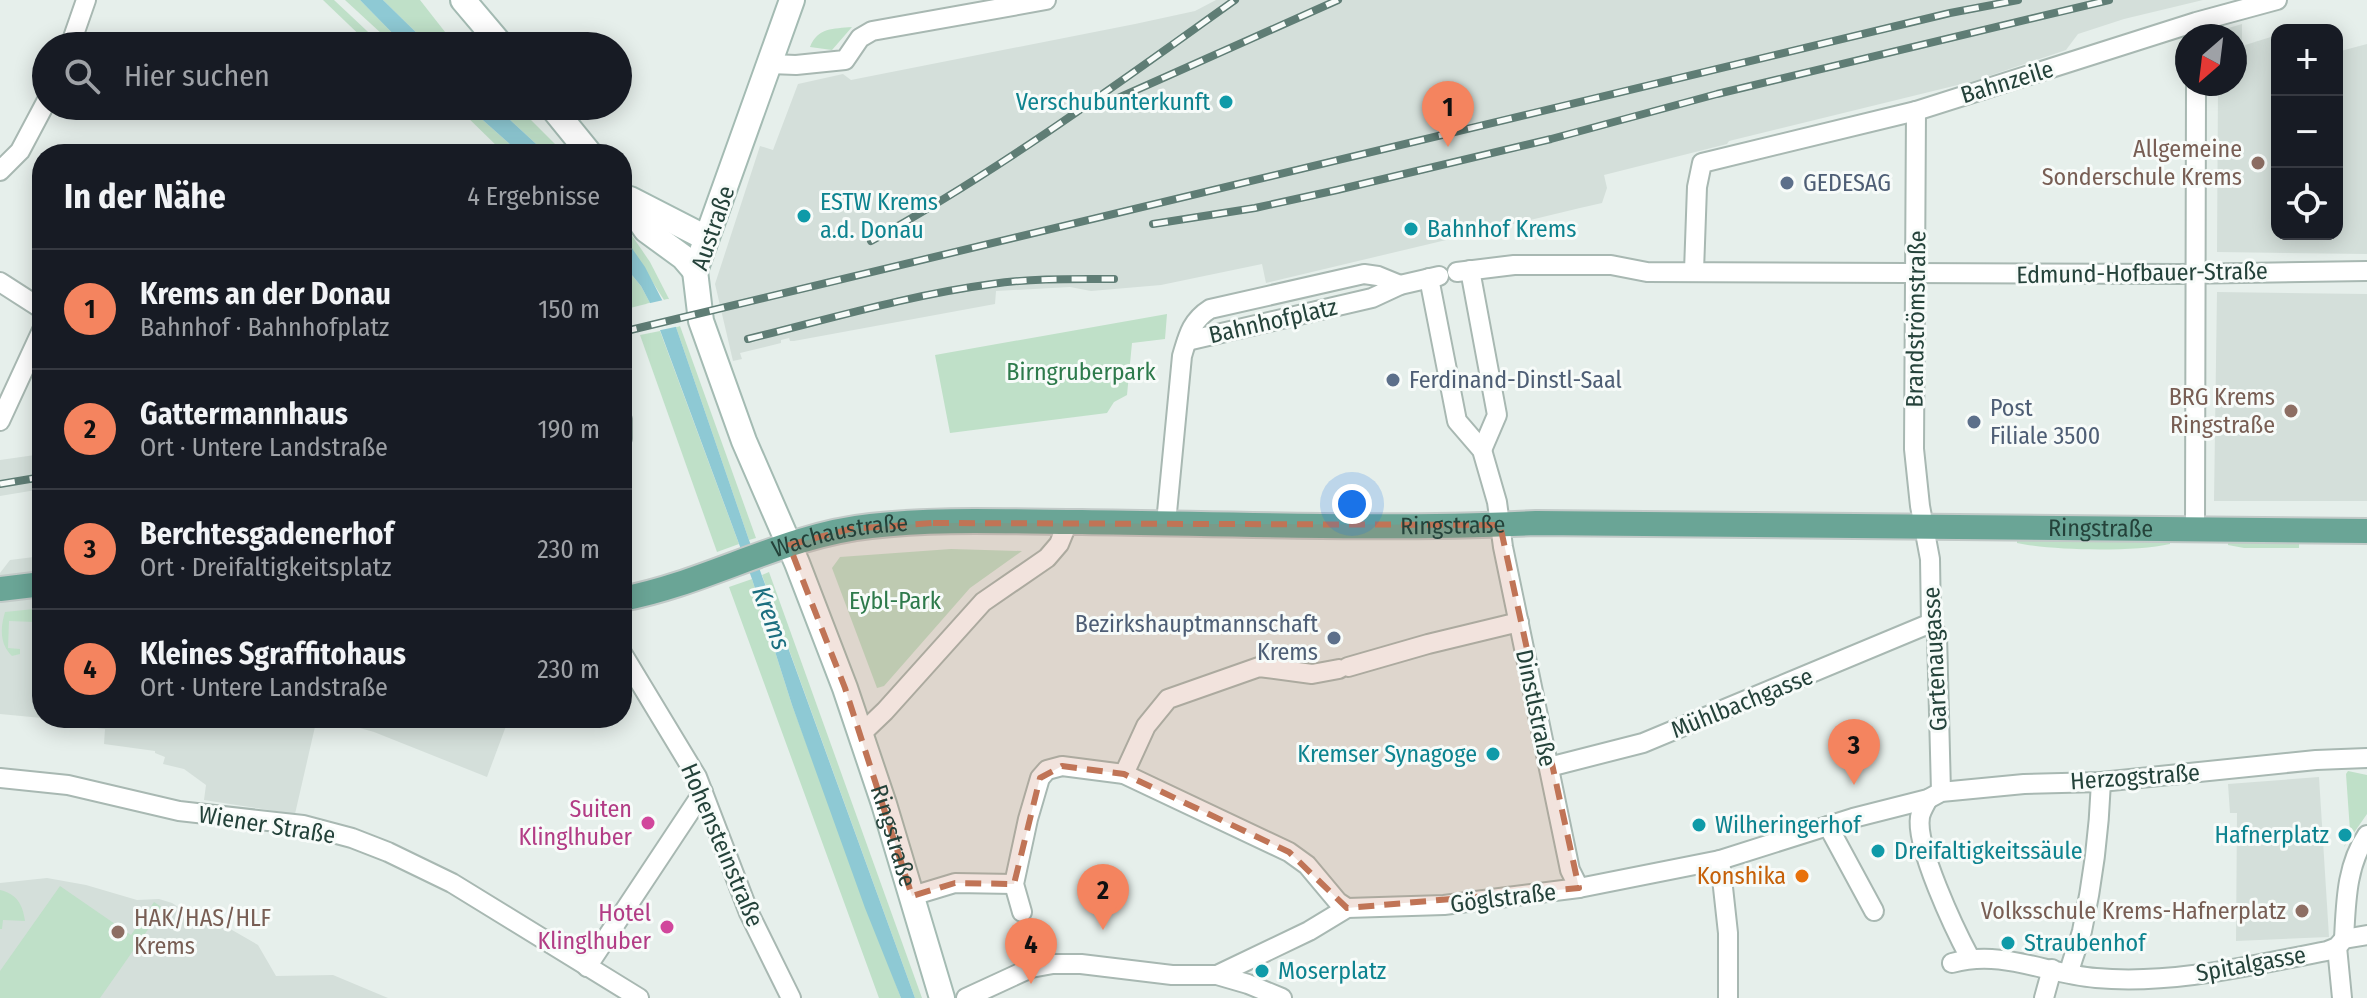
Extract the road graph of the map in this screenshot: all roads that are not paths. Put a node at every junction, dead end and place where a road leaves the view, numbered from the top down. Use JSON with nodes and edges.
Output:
{"nodes":[{"id":1,"x":86,"y":0,"type":"edge"},
{"id":2,"x":463,"y":0,"type":"edge"},
{"id":3,"x":792,"y":0,"type":"edge"},
{"id":4,"x":1046,"y":0,"type":"edge"},
{"id":5,"x":2277,"y":0,"type":"edge"},
{"id":6,"x":2210,"y":24,"type":"edge"},
{"id":7,"x":75,"y":32,"type":"edge"},
{"id":8,"x":490,"y":32,"type":"edge"},
{"id":9,"x":2175,"y":35,"type":"edge"},
{"id":10,"x":770,"y":64,"type":"junction"},
{"id":11,"x":2196,"y":96,"type":"edge"},
{"id":12,"x":1916,"y":111,"type":"junction"},
{"id":13,"x":36,"y":120,"type":"edge"},
{"id":14,"x":562,"y":120,"type":"edge"},
{"id":15,"x":582,"y":144,"type":"edge"},
{"id":16,"x":0,"y":171,"type":"edge"},
{"id":17,"x":632,"y":200,"type":"edge"},
{"id":18,"x":632,"y":209,"type":"edge"},
{"id":19,"x":706,"y":238,"type":"junction"},
{"id":20,"x":695,"y":271,"type":"junction"},
{"id":21,"x":1694,"y":271,"type":"junction"},
{"id":22,"x":2367,"y":271,"type":"edge"},
{"id":23,"x":2196,"y":273,"type":"junction"},
{"id":24,"x":1449,"y":274,"type":"junction"},
{"id":25,"x":1917,"y":274,"type":"junction"},
{"id":26,"x":0,"y":282,"type":"edge"},
{"id":27,"x":32,"y":303,"type":"edge"},
{"id":28,"x":32,"y":352,"type":"edge"},
{"id":29,"x":0,"y":421,"type":"edge"},
{"id":30,"x":1482,"y":450,"type":"junction"},
{"id":31,"x":2194,"y":518,"type":"junction"},
{"id":32,"x":1068,"y":522,"type":"junction"},
{"id":33,"x":1166,"y":523,"type":"junction"},
{"id":34,"x":1500,"y":525,"type":"junction"},
{"id":35,"x":1924,"y":527,"type":"junction"},
{"id":36,"x":2367,"y":531,"type":"edge"},
{"id":37,"x":789,"y":545,"type":"junction"},
{"id":38,"x":32,"y":585,"type":"edge"},
{"id":39,"x":0,"y":589,"type":"edge"},
{"id":40,"x":632,"y":596,"type":"edge"},
{"id":41,"x":1519,"y":622,"type":"junction"},
{"id":42,"x":1931,"y":623,"type":"junction"},
{"id":43,"x":632,"y":670,"type":"edge"},
{"id":44,"x":861,"y":734,"type":"junction"},
{"id":45,"x":2362,"y":762,"type":"edge"},
{"id":46,"x":1549,"y":767,"type":"junction"},
{"id":47,"x":1124,"y":774,"type":"junction"},
{"id":48,"x":0,"y":778,"type":"edge"},
{"id":49,"x":2101,"y":782,"type":"junction"},
{"id":50,"x":703,"y":792,"type":"junction"},
{"id":51,"x":1934,"y":796,"type":"junction"},
{"id":52,"x":1828,"y":826,"type":"junction"},
{"id":53,"x":2367,"y":835,"type":"edge"},
{"id":54,"x":1720,"y":860,"type":"junction"},
{"id":55,"x":1014,"y":884,"type":"junction"},
{"id":56,"x":1579,"y":888,"type":"junction"},
{"id":57,"x":912,"y":896,"type":"junction"},
{"id":58,"x":1347,"y":908,"type":"junction"},
{"id":59,"x":1874,"y":911,"type":"dead end"},
{"id":60,"x":1022,"y":912,"type":"dead end"},
{"id":61,"x":2367,"y":935,"type":"edge"},
{"id":62,"x":2341,"y":943,"type":"junction"},
{"id":63,"x":1961,"y":960,"type":"joint"},
{"id":64,"x":587,"y":967,"type":"junction"},
{"id":65,"x":2060,"y":971,"type":"junction"},
{"id":66,"x":1217,"y":975,"type":"junction"},
{"id":67,"x":639,"y":998,"type":"edge"},
{"id":68,"x":791,"y":998,"type":"edge"},
{"id":69,"x":942,"y":998,"type":"edge"},
{"id":70,"x":966,"y":998,"type":"edge"},
{"id":71,"x":1282,"y":998,"type":"edge"},
{"id":72,"x":1728,"y":998,"type":"edge"},
{"id":73,"x":2044,"y":998,"type":"edge"},
{"id":74,"x":2342,"y":998,"type":"edge"}],
"edges":[{"from":1,"to":7,"type":"street"},
{"from":2,"to":8,"type":"main road"},
{"from":3,"to":10,"type":"main road","name":"Austraße"},
{"from":4,"to":10,"type":"street"},
{"from":5,"to":6,"type":"street","name":"Bahnzeile"},
{"from":9,"to":12,"type":"street","name":"Bahnzeile"},
{"from":10,"to":19,"type":"main road","name":"Austraße"},
{"from":11,"to":23,"type":"street"},
{"from":12,"to":21,"type":"street","name":"Bahnzeile"},
{"from":12,"to":25,"type":"street","name":"Brandströmstraße"},
{"from":13,"to":16,"type":"street"},
{"from":14,"to":15,"type":"main road"},
{"from":17,"to":19,"type":"main road"},
{"from":18,"to":20,"type":"main road"},
{"from":19,"to":20,"type":"main road","name":"Austraße"},
{"from":20,"to":37,"type":"main road","name":"Austraße"},
{"from":21,"to":24,"type":"street","name":"Bahnhofplatz"},
{"from":21,"to":25,"type":"street","name":"Bahnhofplatz"},
{"from":22,"to":23,"type":"street","name":"Edmund-Hofbauer-Straße"},
{"from":23,"to":25,"type":"street","name":"Edmund-Hofbauer-Straße"},
{"from":23,"to":31,"type":"street"},
{"from":24,"to":30,"type":"street"},
{"from":24,"to":30,"type":"street"},
{"from":24,"to":33,"type":"street","name":"Bahnhofplatz"},
{"from":25,"to":35,"type":"street","name":"Brandströmstraße"},
{"from":26,"to":27,"type":"street"},
{"from":28,"to":29,"type":"street"},
{"from":30,"to":34,"type":"street"},
{"from":31,"to":35,"type":"main road","name":"Ringstraße"},
{"from":31,"to":36,"type":"main road","name":"Ringstraße"},
{"from":32,"to":33,"type":"main road","name":"Ringstraße"},
{"from":32,"to":37,"type":"main road","name":"Wachaustraße"},
{"from":32,"to":44,"type":"street"},
{"from":33,"to":34,"type":"main road","name":"Ringstraße"},
{"from":34,"to":35,"type":"main road","name":"Ringstraße"},
{"from":34,"to":41,"type":"street","name":"Dinstlstraße"},
{"from":35,"to":42,"type":"street","name":"Gartenaugasse"},
{"from":37,"to":40,"type":"main road","name":"Wachaustraße"},
{"from":37,"to":44,"type":"main road","name":"Austraße"},
{"from":38,"to":39,"type":"main road"},
{"from":41,"to":46,"type":"street","name":"Dinstlstraße"},
{"from":41,"to":47,"type":"street"},
{"from":42,"to":46,"type":"street","name":"Mühlbachgasse"},
{"from":42,"to":51,"type":"street","name":"Gartenaugasse"},
{"from":43,"to":50,"type":"street","name":"Hohensteinstraße"},
{"from":44,"to":57,"type":"main road","name":"Ringstraße"},
{"from":45,"to":49,"type":"street","name":"Herzogstraße"},
{"from":46,"to":56,"type":"street","name":"Dinstlstraße"},
{"from":47,"to":55,"type":"street"},
{"from":47,"to":58,"type":"street"},
{"from":48,"to":64,"type":"street","name":"Wiener Straße"},
{"from":49,"to":51,"type":"street","name":"Herzogstraße"},
{"from":49,"to":65,"type":"street"},
{"from":50,"to":64,"type":"street"},
{"from":50,"to":68,"type":"street","name":"Hohensteinstraße"},
{"from":51,"to":52,"type":"street","name":"Herzogstraße"},
{"from":51,"to":63,"type":"street","name":"Gartenaugasse"},
{"from":52,"to":54,"type":"street","name":"Göglstraße"},
{"from":52,"to":59,"type":"street"},
{"from":53,"to":62,"type":"street"},
{"from":54,"to":56,"type":"street","name":"Göglstraße"},
{"from":54,"to":72,"type":"street"},
{"from":55,"to":57,"type":"street"},
{"from":55,"to":60,"type":"street"},
{"from":56,"to":58,"type":"street","name":"Göglstraße"},
{"from":57,"to":69,"type":"main road","name":"Ringstraße"},
{"from":58,"to":66,"type":"street","name":"Göglstraße"},
{"from":61,"to":62,"type":"street","name":"Spitalgasse"},
{"from":62,"to":65,"type":"street","name":"Spitalgasse"},
{"from":62,"to":74,"type":"street"},
{"from":63,"to":65,"type":"street","name":"Spitalgasse"},
{"from":64,"to":67,"type":"street","name":"Wiener Straße"},
{"from":65,"to":73,"type":"street"},
{"from":66,"to":70,"type":"street"},
{"from":66,"to":71,"type":"street"}]}
